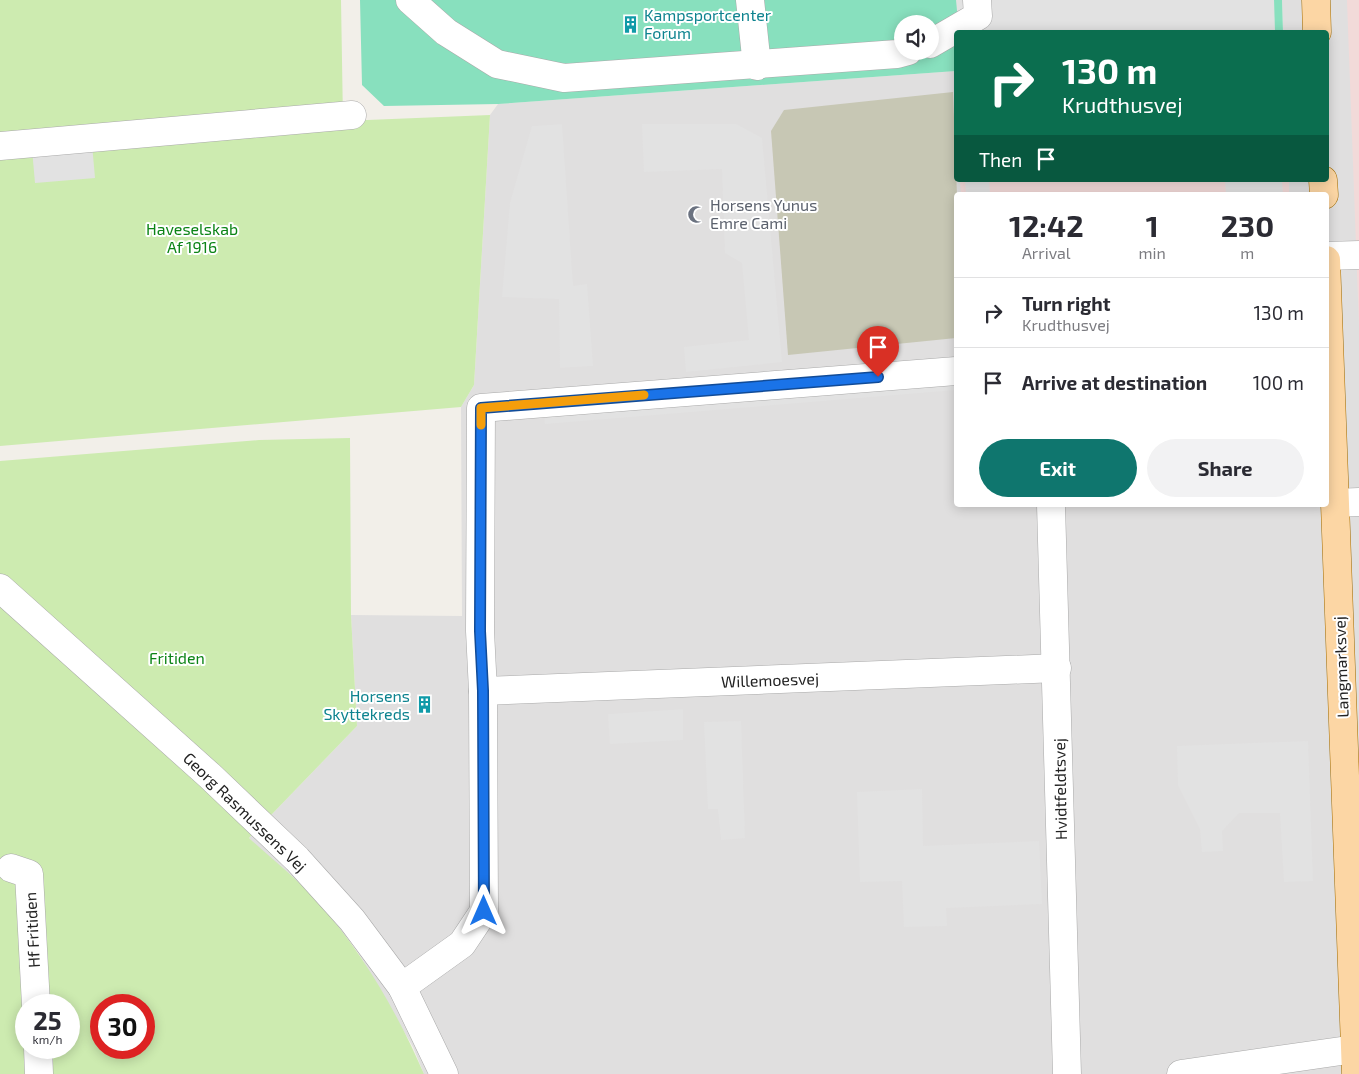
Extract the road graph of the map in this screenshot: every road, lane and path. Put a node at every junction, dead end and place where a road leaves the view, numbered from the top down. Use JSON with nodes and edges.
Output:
{"nodes":[{"id":1,"x":410,"y":0,"type":"edge"},
{"id":2,"x":750,"y":0,"type":"edge"},
{"id":3,"x":977,"y":0,"type":"edge"},
{"id":4,"x":1316,"y":0,"type":"edge"},
{"id":5,"x":1317,"y":30,"type":"edge"},
{"id":6,"x":939,"y":39,"type":"edge"},
{"id":7,"x":894,"y":54,"type":"edge"},
{"id":8,"x":757,"y":66,"type":"junction"},
{"id":9,"x":352,"y":114,"type":"dead end"},
{"id":10,"x":0,"y":146,"type":"edge"},
{"id":11,"x":1359,"y":255,"type":"edge"},
{"id":12,"x":1329,"y":258,"type":"edge"},
{"id":13,"x":1329,"y":344,"type":"edge"},
{"id":14,"x":954,"y":371,"type":"edge"},
{"id":15,"x":1347,"y":502,"type":"edge"},
{"id":16,"x":1052,"y":507,"type":"edge"},
{"id":17,"x":0,"y":588,"type":"edge"},
{"id":18,"x":1057,"y":668,"type":"junction"},
{"id":19,"x":483,"y":691,"type":"junction"},
{"id":20,"x":1352,"y":747,"type":"edge"},
{"id":21,"x":11,"y":868,"type":"dead end"},
{"id":22,"x":402,"y":987,"type":"junction"},
{"id":23,"x":35,"y":994,"type":"edge"},
{"id":24,"x":38,"y":1059,"type":"edge"},
{"id":25,"x":1356,"y":1061,"type":"edge"},
{"id":26,"x":39,"y":1074,"type":"edge"},
{"id":27,"x":444,"y":1074,"type":"edge"},
{"id":28,"x":1067,"y":1074,"type":"edge"},
{"id":29,"x":1181,"y":1074,"type":"edge"}],
"edges":[{"from":1,"to":8,"type":"street"},
{"from":2,"to":8,"type":"street"},
{"from":3,"to":6,"type":"street"},
{"from":4,"to":5,"type":"main road"},
{"from":7,"to":8,"type":"street"},
{"from":9,"to":10,"type":"street"},
{"from":11,"to":12,"type":"street"},
{"from":13,"to":15,"type":"main road","name":"Langmarksvej"},
{"from":14,"to":19,"type":"street"},
{"from":15,"to":20,"type":"main road","name":"Langmarksvej"},
{"from":16,"to":18,"type":"street","name":"Hvidtfeldtsvej"},
{"from":17,"to":22,"type":"street","name":"Georg Rasmussens Vej"},
{"from":18,"to":19,"type":"street","name":"Willemoesvej"},
{"from":18,"to":28,"type":"street","name":"Hvidtfeldtsvej"},
{"from":19,"to":22,"type":"street"},
{"from":20,"to":25,"type":"main road","name":"Langmarksvej"},
{"from":21,"to":23,"type":"street","name":"Hf Fritiden"},
{"from":22,"to":27,"type":"street","name":"Georg Rasmussens Vej"},
{"from":24,"to":26,"type":"street"},
{"from":25,"to":29,"type":"street"}]}
